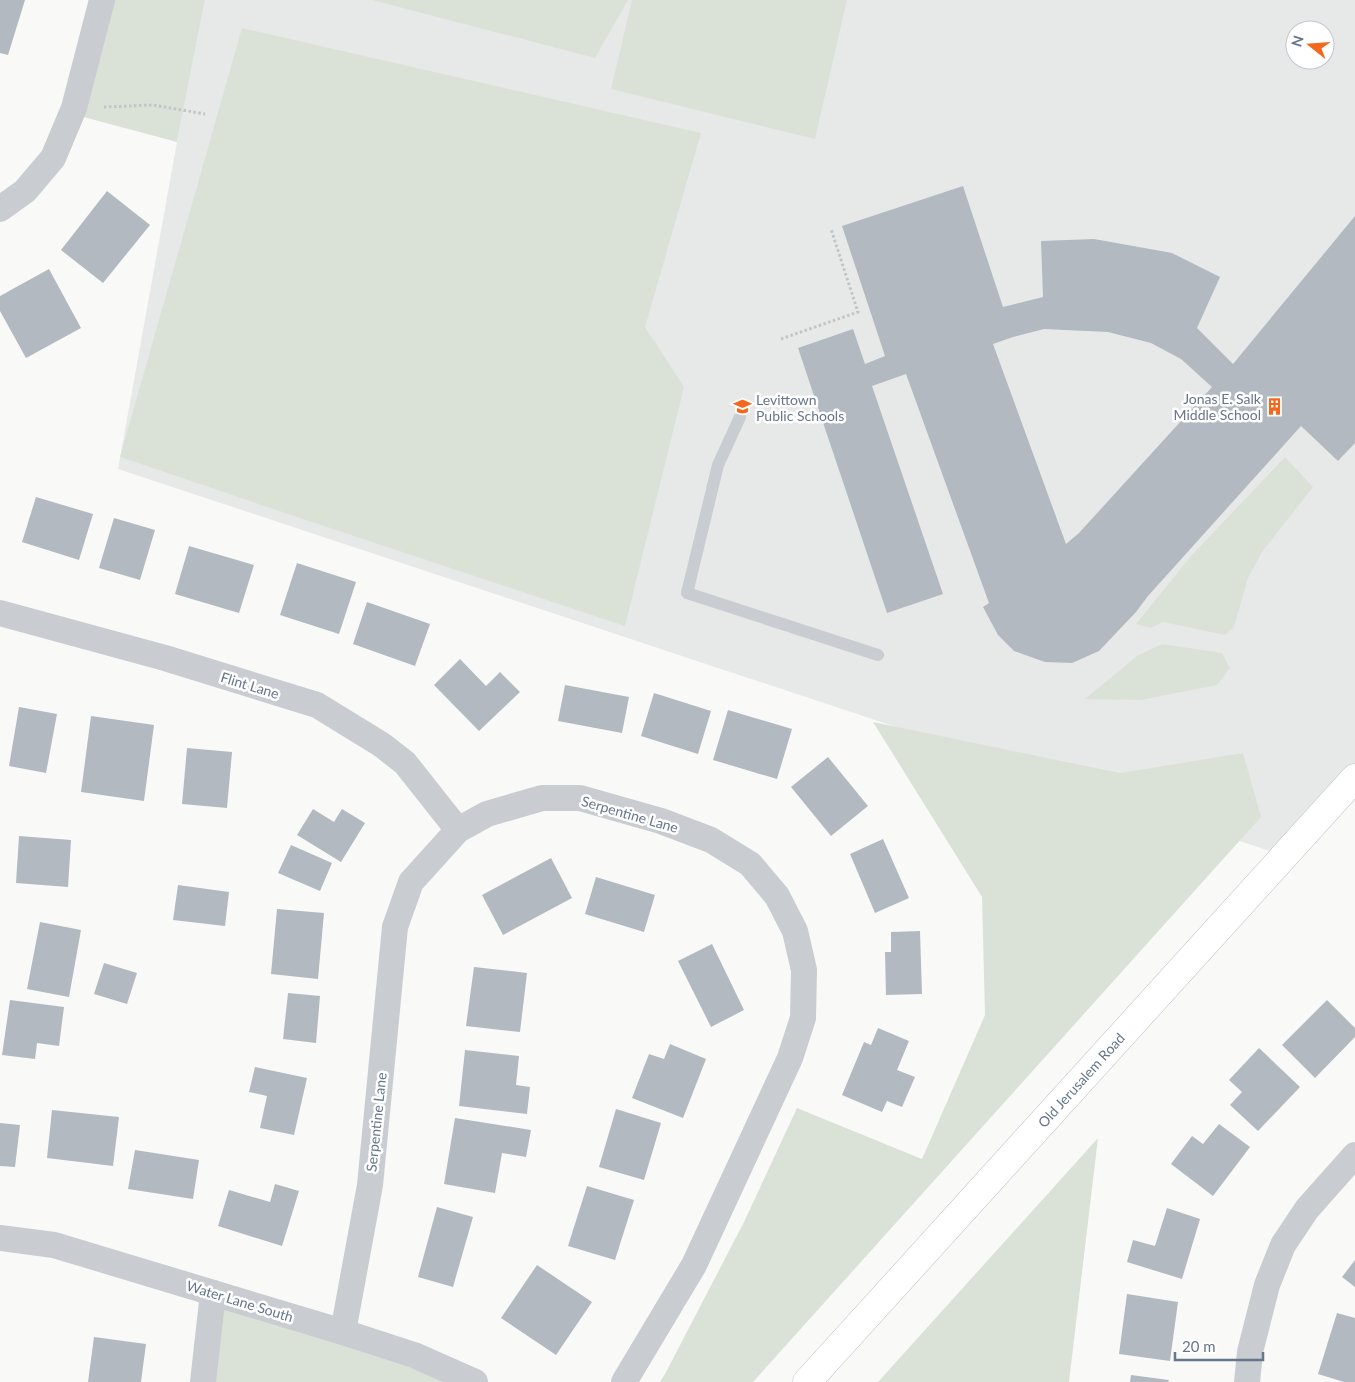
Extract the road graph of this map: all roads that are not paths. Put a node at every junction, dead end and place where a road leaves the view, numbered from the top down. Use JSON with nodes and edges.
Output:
{"nodes":[{"id":1,"x":102,"y":0,"type":"edge"},
{"id":2,"x":0,"y":209,"type":"edge"},
{"id":3,"x":740,"y":417,"type":"dead end"},
{"id":4,"x":0,"y":613,"type":"edge"},
{"id":5,"x":878,"y":655,"type":"dead end"},
{"id":6,"x":1355,"y":778,"type":"edge"},
{"id":7,"x":458,"y":830,"type":"junction"},
{"id":8,"x":1355,"y":1156,"type":"edge"},
{"id":9,"x":0,"y":1238,"type":"edge"},
{"id":10,"x":213,"y":1294,"type":"junction"},
{"id":11,"x":343,"y":1332,"type":"junction"},
{"id":12,"x":203,"y":1382,"type":"edge"},
{"id":13,"x":475,"y":1382,"type":"edge"},
{"id":14,"x":624,"y":1382,"type":"edge"},
{"id":15,"x":807,"y":1382,"type":"edge"},
{"id":16,"x":1247,"y":1382,"type":"edge"}],
"edges":[{"from":1,"to":2,"type":"street"},
{"from":3,"to":5,"type":"lane"},
{"from":4,"to":7,"type":"street","name":"Flint Lane"},
{"from":6,"to":15,"type":"main road","name":"Old Jerusalem Road"},
{"from":7,"to":11,"type":"street","name":"Serpentine Lane"},
{"from":7,"to":14,"type":"street","name":"Serpentine Lane"},
{"from":8,"to":16,"type":"street"},
{"from":9,"to":10,"type":"street","name":"Water Lane South"},
{"from":10,"to":11,"type":"street","name":"Water Lane South"},
{"from":10,"to":12,"type":"street"},
{"from":11,"to":13,"type":"street","name":"Water Lane South"}]}
